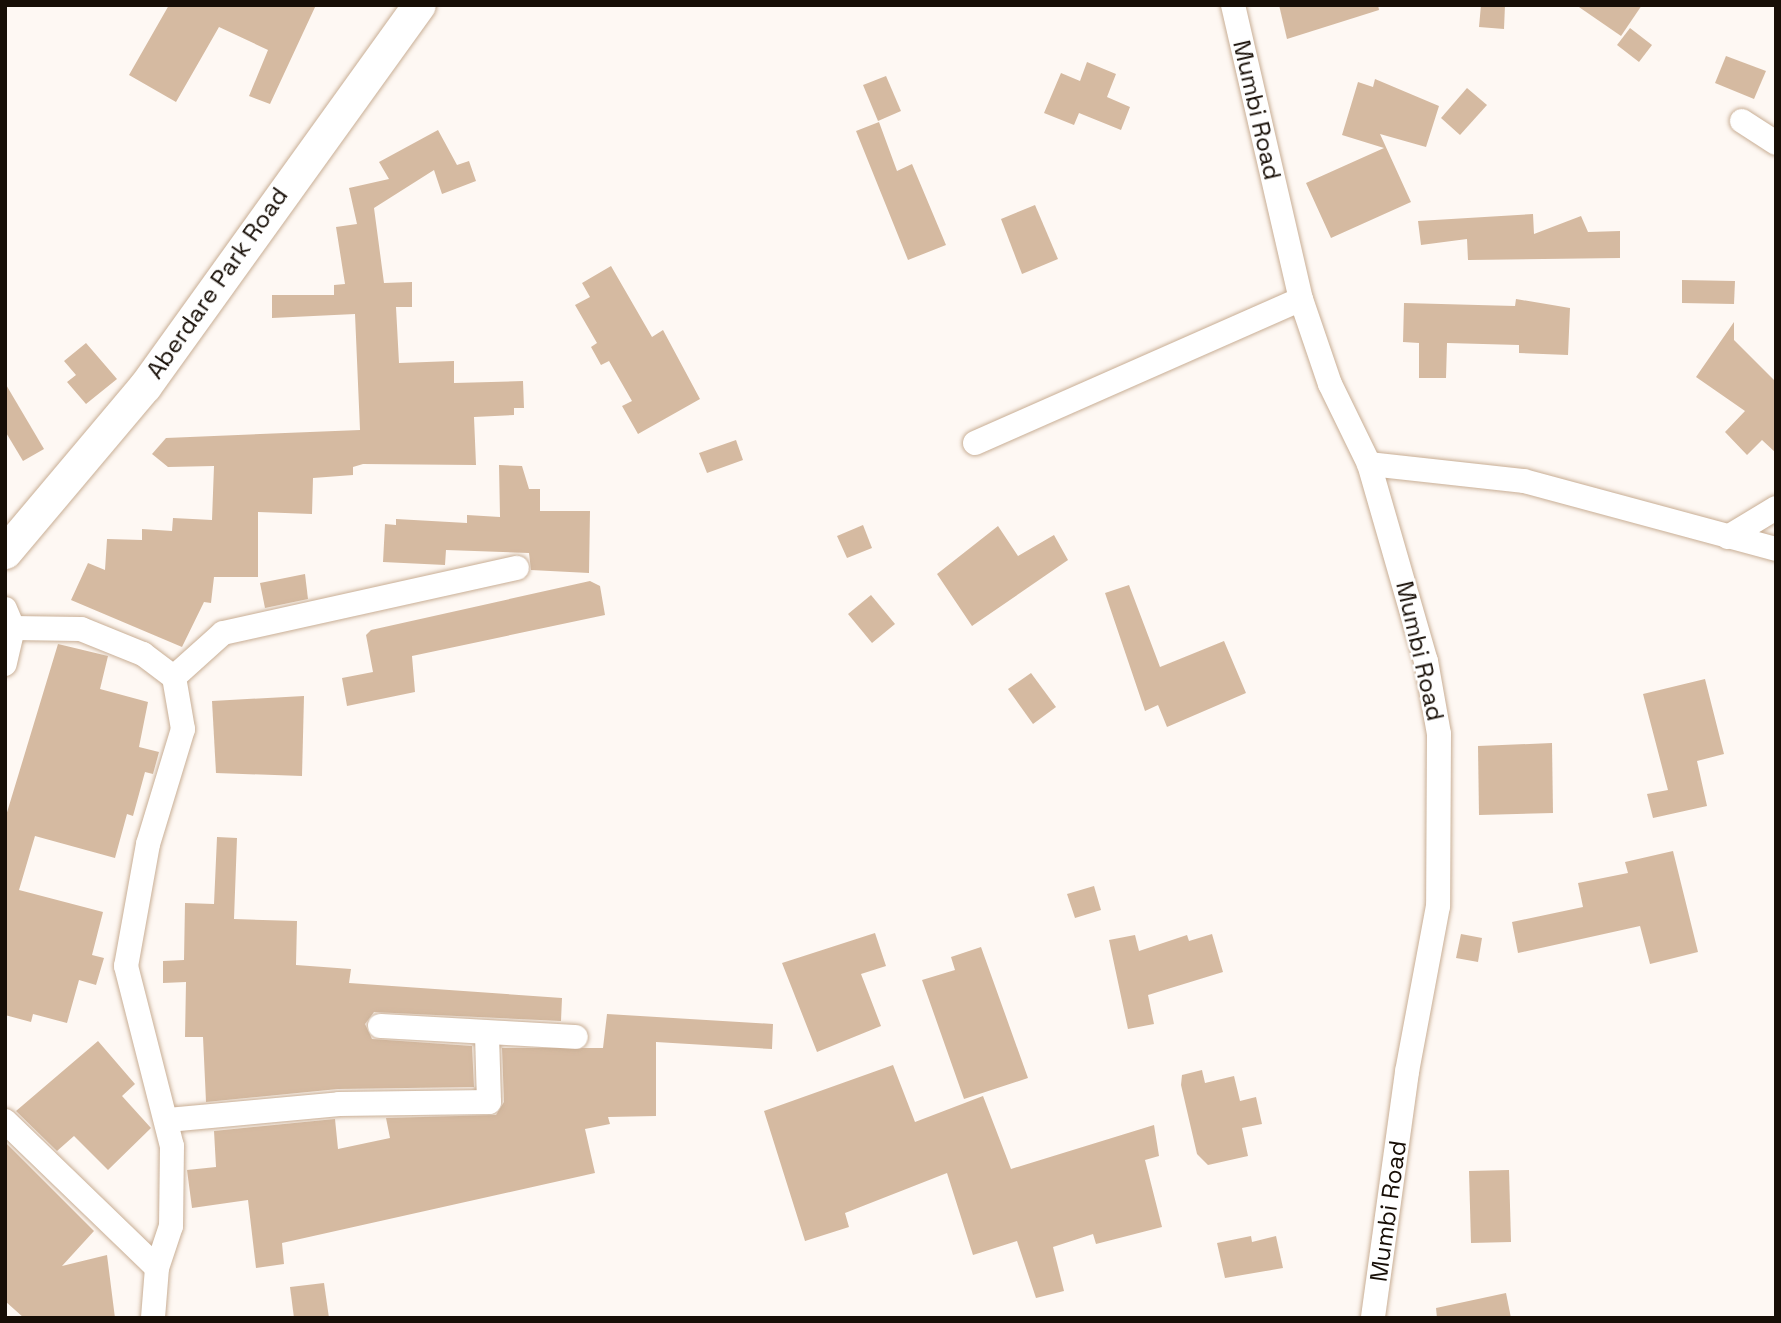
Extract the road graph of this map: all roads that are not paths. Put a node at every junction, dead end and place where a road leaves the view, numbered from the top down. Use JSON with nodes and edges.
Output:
{"nodes":[{"id":1,"x":419,"y":5,"type":"edge"},
{"id":2,"x":1233,"y":5,"type":"edge"},
{"id":3,"x":1742,"y":121,"type":"dead end"},
{"id":4,"x":1776,"y":143,"type":"edge"},
{"id":5,"x":1301,"y":299,"type":"junction"},
{"id":6,"x":975,"y":443,"type":"dead end"},
{"id":7,"x":1369,"y":464,"type":"junction"},
{"id":8,"x":1776,"y":508,"type":"edge"},
{"id":9,"x":1728,"y":537,"type":"junction"},
{"id":10,"x":1776,"y":549,"type":"edge"},
{"id":11,"x":5,"y":552,"type":"edge"},
{"id":12,"x":517,"y":568,"type":"dead end"},
{"id":13,"x":9,"y":619,"type":"edge"},
{"id":14,"x":5,"y":664,"type":"edge"},
{"id":15,"x":174,"y":677,"type":"junction"},
{"id":16,"x":380,"y":1026,"type":"dead end"},
{"id":17,"x":487,"y":1035,"type":"junction"},
{"id":18,"x":576,"y":1037,"type":"dead end"},
{"id":19,"x":168,"y":1120,"type":"junction"},
{"id":20,"x":5,"y":1121,"type":"edge"},
{"id":21,"x":156,"y":1268,"type":"junction"},
{"id":22,"x":153,"y":1318,"type":"edge"},
{"id":23,"x":1373,"y":1318,"type":"edge"}],
"edges":[{"from":1,"to":11,"type":"street","name":"Aberdare Park Road"},
{"from":2,"to":5,"type":"street","name":"Mumbi Road"},
{"from":3,"to":4,"type":"street"},
{"from":5,"to":6,"type":"street"},
{"from":5,"to":7,"type":"street","name":"Mumbi Road"},
{"from":7,"to":9,"type":"street"},
{"from":7,"to":23,"type":"street","name":"Mumbi Road"},
{"from":8,"to":9,"type":"street"},
{"from":9,"to":10,"type":"street"},
{"from":12,"to":15,"type":"street"},
{"from":13,"to":14,"type":"street"},
{"from":13,"to":15,"type":"street"},
{"from":15,"to":19,"type":"street"},
{"from":16,"to":17,"type":"street"},
{"from":17,"to":18,"type":"street"},
{"from":17,"to":19,"type":"street"},
{"from":19,"to":21,"type":"street"},
{"from":20,"to":21,"type":"street"},
{"from":21,"to":22,"type":"street"}]}
